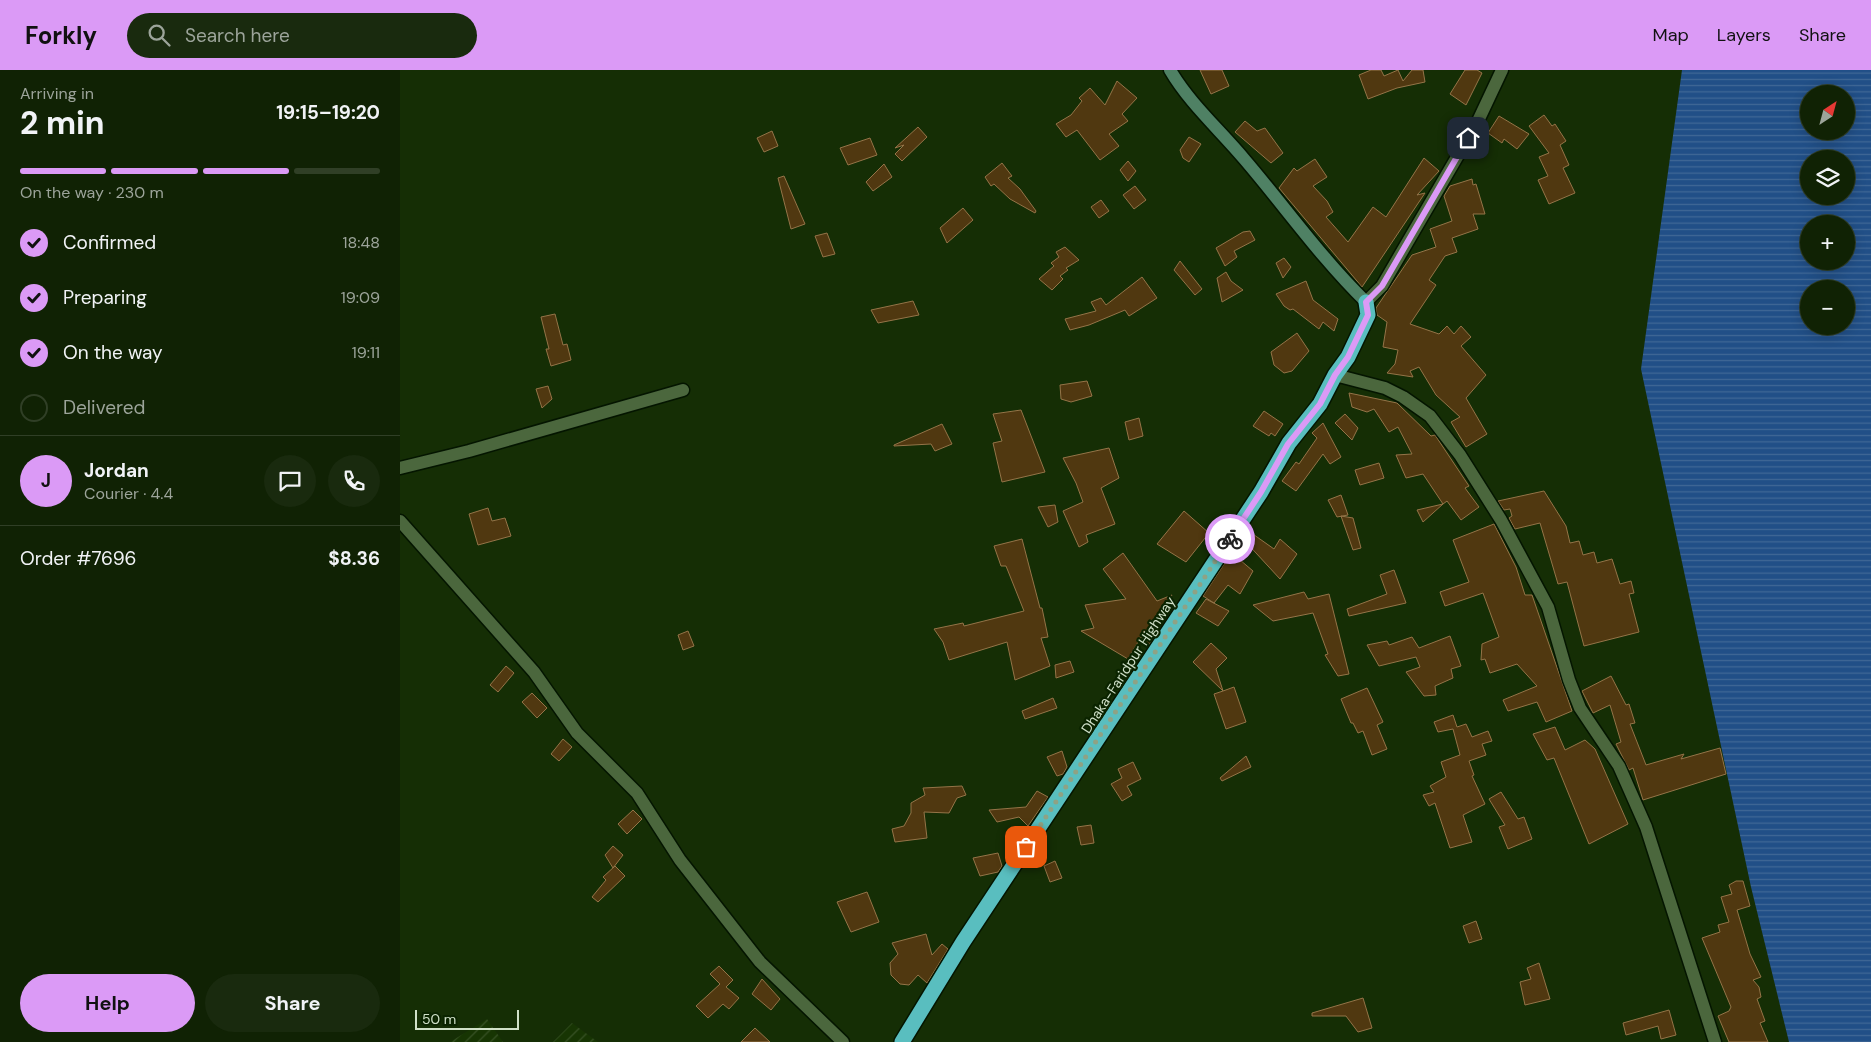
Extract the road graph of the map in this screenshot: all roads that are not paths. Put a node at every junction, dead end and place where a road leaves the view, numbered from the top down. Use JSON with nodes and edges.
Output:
{"nodes":[{"id":1,"x":1170,"y":70,"type":"edge"},
{"id":2,"x":1502,"y":70,"type":"edge"},
{"id":3,"x":1366,"y":302,"type":"junction"},
{"id":4,"x":1335,"y":375,"type":"junction"},
{"id":5,"x":683,"y":390,"type":"dead end"},
{"id":6,"x":400,"y":468,"type":"edge"},
{"id":7,"x":400,"y":521,"type":"edge"},
{"id":8,"x":844,"y":1042,"type":"edge"},
{"id":9,"x":902,"y":1042,"type":"edge"},
{"id":10,"x":1715,"y":1042,"type":"edge"}],
"edges":[{"from":1,"to":3,"type":"street"},
{"from":2,"to":3,"type":"street"},
{"from":3,"to":4,"type":"highway","name":"Dhaka-Faridpur Highway"},
{"from":4,"to":9,"type":"highway","name":"Dhaka-Faridpur Highway"},
{"from":4,"to":10,"type":"street"},
{"from":5,"to":6,"type":"street"},
{"from":7,"to":8,"type":"street"}]}
